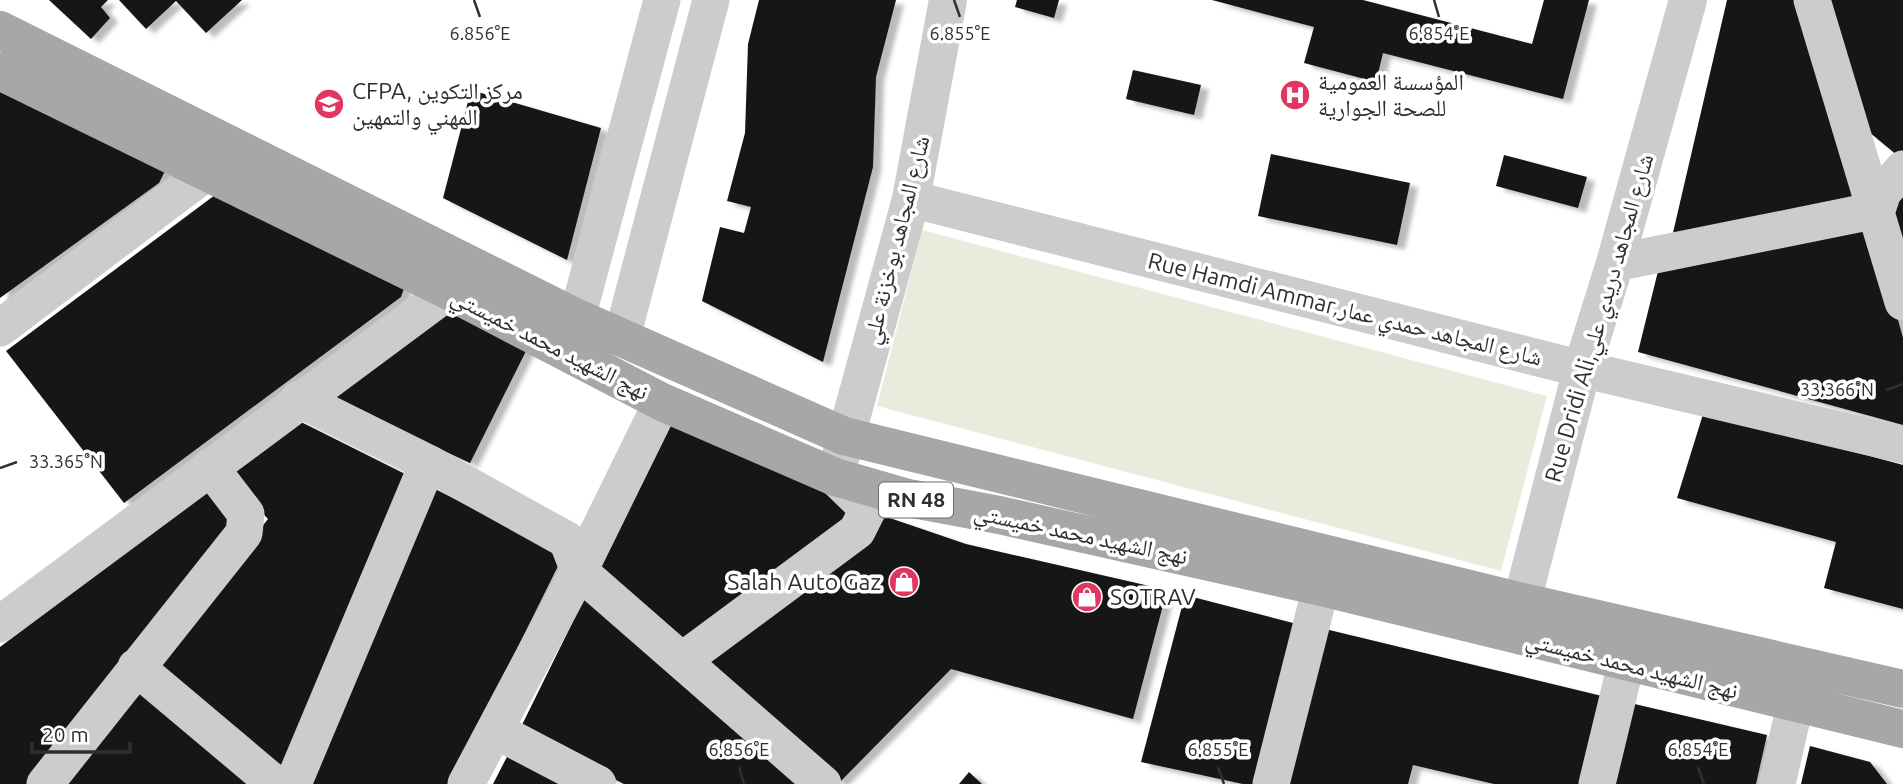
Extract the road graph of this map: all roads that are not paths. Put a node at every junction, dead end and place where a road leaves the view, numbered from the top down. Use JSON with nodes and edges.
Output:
{"nodes":[{"id":1,"x":662,"y":0,"type":"edge"},
{"id":2,"x":710,"y":0,"type":"edge"},
{"id":3,"x":948,"y":0,"type":"edge"},
{"id":4,"x":1688,"y":0,"type":"edge"},
{"id":5,"x":1812,"y":0,"type":"edge"},
{"id":6,"x":0,"y":30,"type":"edge"},
{"id":7,"x":0,"y":71,"type":"edge"},
{"id":8,"x":1903,"y":169,"type":"edge"},
{"id":9,"x":207,"y":172,"type":"junction"},
{"id":10,"x":911,"y":199,"type":"junction"},
{"id":11,"x":1877,"y":210,"type":"junction"},
{"id":12,"x":1615,"y":263,"type":"junction"},
{"id":13,"x":449,"y":292,"type":"junction"},
{"id":14,"x":1903,"y":302,"type":"edge"},
{"id":15,"x":577,"y":318,"type":"junction"},
{"id":16,"x":0,"y":328,"type":"edge"},
{"id":17,"x":622,"y":337,"type":"junction"},
{"id":18,"x":1582,"y":369,"type":"junction"},
{"id":19,"x":299,"y":400,"type":"junction"},
{"id":20,"x":662,"y":402,"type":"junction"},
{"id":21,"x":844,"y":436,"type":"junction"},
{"id":22,"x":1903,"y":445,"type":"edge"},
{"id":23,"x":428,"y":463,"type":"junction"},
{"id":24,"x":210,"y":467,"type":"junction"},
{"id":25,"x":835,"y":477,"type":"junction"},
{"id":26,"x":579,"y":571,"type":"junction"},
{"id":27,"x":1321,"y":587,"type":"junction"},
{"id":28,"x":1518,"y":619,"type":"junction"},
{"id":29,"x":0,"y":624,"type":"edge"},
{"id":30,"x":683,"y":660,"type":"junction"},
{"id":31,"x":1626,"y":664,"type":"junction"},
{"id":32,"x":136,"y":667,"type":"junction"},
{"id":33,"x":1903,"y":689,"type":"edge"},
{"id":34,"x":1795,"y":705,"type":"junction"},
{"id":35,"x":1903,"y":729,"type":"edge"},
{"id":36,"x":495,"y":730,"type":"junction"},
{"id":37,"x":45,"y":784,"type":"edge"},
{"id":38,"x":275,"y":784,"type":"edge"},
{"id":39,"x":293,"y":784,"type":"edge"},
{"id":40,"x":467,"y":784,"type":"edge"},
{"id":41,"x":598,"y":784,"type":"edge"},
{"id":42,"x":823,"y":784,"type":"edge"},
{"id":43,"x":1271,"y":784,"type":"edge"},
{"id":44,"x":1597,"y":784,"type":"edge"},
{"id":45,"x":1777,"y":784,"type":"edge"}],
"edges":[{"from":1,"to":15,"type":"street"},
{"from":2,"to":17,"type":"street"},
{"from":3,"to":10,"type":"street","name":"شارع المجاهد بوخزنة علي"},
{"from":4,"to":12,"type":"street","name":"Rue Dridi Ali,شارع المجاهد دريدي علي"},
{"from":5,"to":11,"type":"street"},
{"from":6,"to":15,"type":"main road","name":"نهج الشهيد محمد خميستي","number":"RN 48"},
{"from":7,"to":9,"type":"main road","name":"نهج الشهيد محمد خميستي","number":"RN 48"},
{"from":8,"to":11,"type":"street"},
{"from":9,"to":13,"type":"main road","name":"نهج الشهيد محمد خميستي","number":"RN 48"},
{"from":9,"to":16,"type":"street"},
{"from":10,"to":18,"type":"street","name":"Rue Hamdi Ammar,شارع المجاهد حمدي عمار"},
{"from":10,"to":21,"type":"street","name":"شارع المجاهد بوخزنة علي"},
{"from":11,"to":12,"type":"street"},
{"from":11,"to":14,"type":"street"},
{"from":12,"to":18,"type":"street","name":"Rue Dridi Ali,شارع المجاهد دريدي علي"},
{"from":13,"to":19,"type":"street"},
{"from":13,"to":20,"type":"main road","name":"نهج الشهيد محمد خميستي","number":"RN 48"},
{"from":15,"to":17,"type":"main road","name":"نهج الشهيد محمد خميستي","number":"RN 48"},
{"from":17,"to":21,"type":"main road","name":"نهج الشهيد محمد خميستي","number":"RN 48"},
{"from":18,"to":22,"type":"street","name":"Rue Hamdi Ammar,شارع المجاهد حمدي عمار"},
{"from":18,"to":28,"type":"street","name":"Rue Dridi Ali,شارع المجاهد دريدي علي"},
{"from":19,"to":23,"type":"street"},
{"from":19,"to":24,"type":"street"},
{"from":20,"to":25,"type":"main road","name":"نهج الشهيد محمد خميستي","number":"RN 48"},
{"from":20,"to":26,"type":"street"},
{"from":21,"to":25,"type":"street","name":"شارع المجاهد بوخزنة علي"},
{"from":21,"to":28,"type":"main road","name":"نهج الشهيد محمد خميستي","number":"RN 48"},
{"from":23,"to":26,"type":"street"},
{"from":23,"to":39,"type":"street"},
{"from":24,"to":29,"type":"street"},
{"from":24,"to":32,"type":"street"},
{"from":25,"to":27,"type":"main road","name":"نهج الشهيد محمد خميستي","number":"RN 48"},
{"from":25,"to":30,"type":"street"},
{"from":26,"to":30,"type":"street"},
{"from":26,"to":36,"type":"street"},
{"from":27,"to":28,"type":"main road","name":"نهج الشهيد محمد خميستي","number":"RN 48"},
{"from":27,"to":43,"type":"street"},
{"from":28,"to":31,"type":"main road","name":"نهج الشهيد محمد خميستي","number":"RN 48"},
{"from":28,"to":33,"type":"main road","name":"نهج الشهيد محمد خميستي","number":"RN 48"},
{"from":30,"to":42,"type":"street"},
{"from":31,"to":34,"type":"main road","name":"نهج الشهيد محمد خميستي","number":"RN 48"},
{"from":31,"to":44,"type":"street"},
{"from":32,"to":37,"type":"street"},
{"from":32,"to":38,"type":"street"},
{"from":34,"to":35,"type":"main road","name":"نهج الشهيد محمد خميستي","number":"RN 48"},
{"from":34,"to":45,"type":"street"},
{"from":36,"to":40,"type":"street"},
{"from":36,"to":41,"type":"street"}]}
